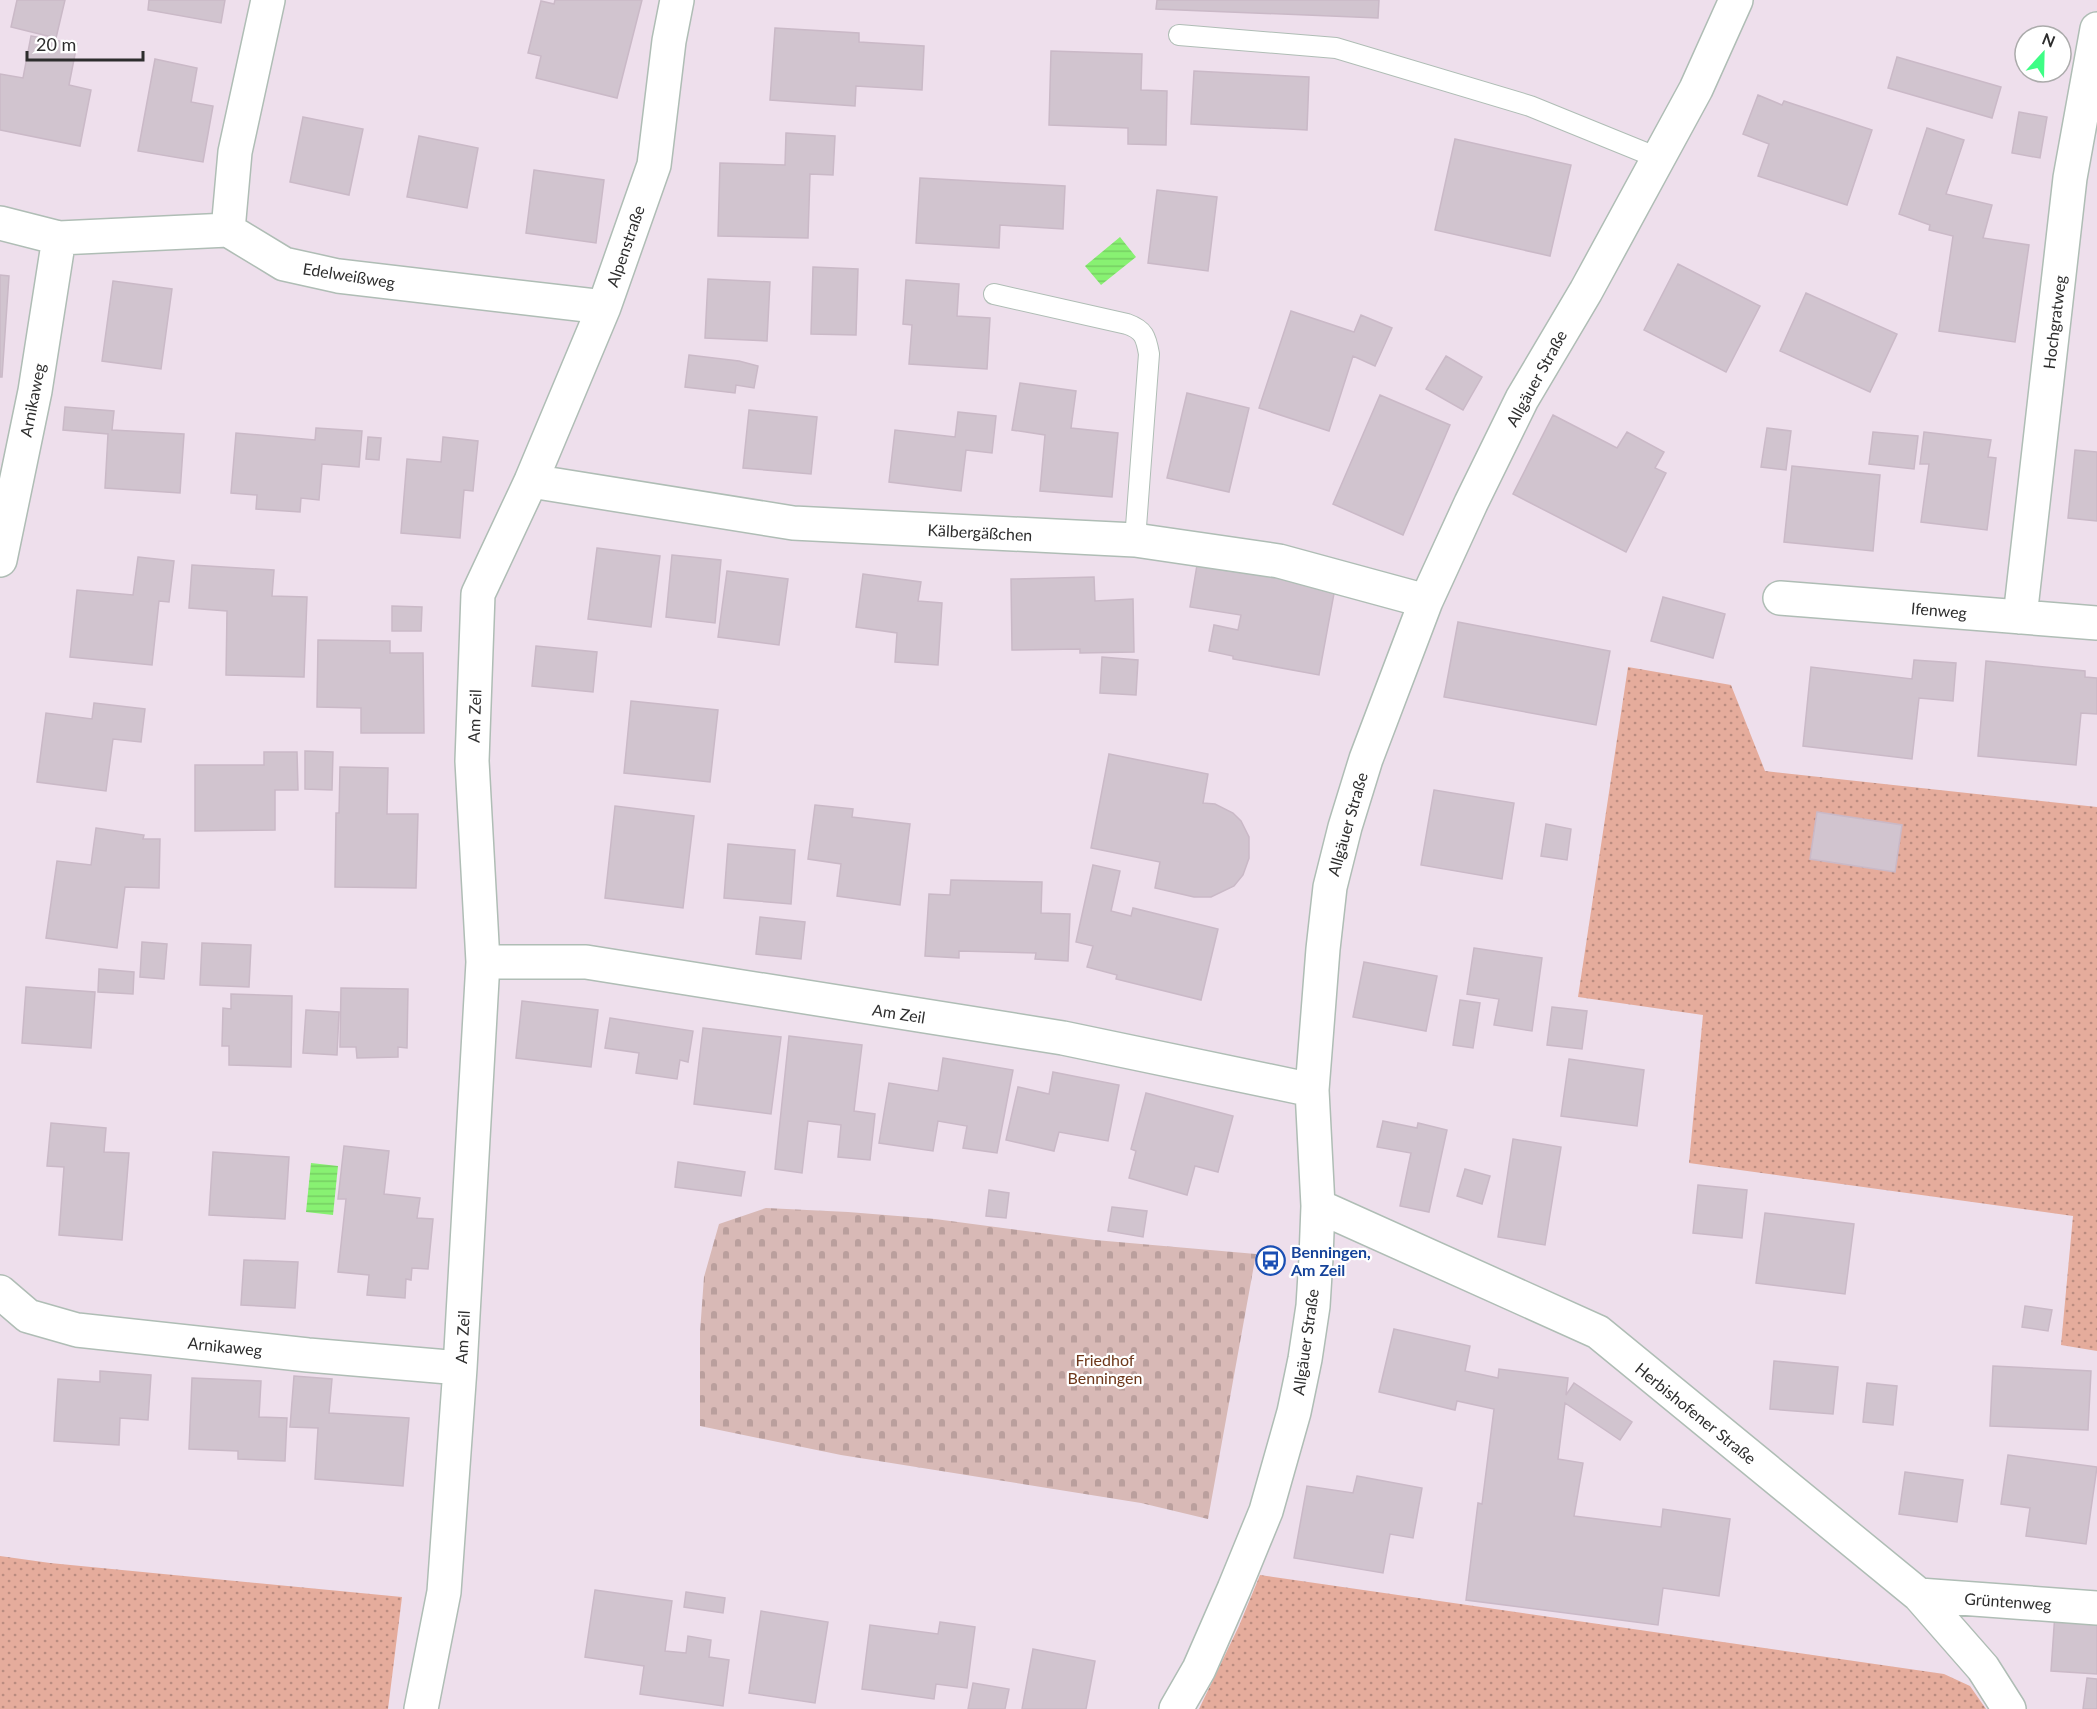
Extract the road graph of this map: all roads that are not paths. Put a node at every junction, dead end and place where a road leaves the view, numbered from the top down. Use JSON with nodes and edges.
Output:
{"nodes":[{"id":1,"x":268,"y":0,"type":"edge"},
{"id":2,"x":677,"y":0,"type":"edge"},
{"id":3,"x":1736,"y":0,"type":"edge"},
{"id":4,"x":2097,"y":29,"type":"edge"},
{"id":5,"x":1179,"y":35,"type":"dead end"},
{"id":6,"x":1658,"y":158,"type":"junction"},
{"id":7,"x":0,"y":223,"type":"edge"},
{"id":8,"x":228,"y":230,"type":"junction"},
{"id":9,"x":59,"y":238,"type":"junction"},
{"id":10,"x":994,"y":294,"type":"dead end"},
{"id":11,"x":604,"y":307,"type":"junction"},
{"id":12,"x":531,"y":481,"type":"junction"},
{"id":13,"x":1135,"y":540,"type":"junction"},
{"id":14,"x":0,"y":561,"type":"edge"},
{"id":15,"x":1780,"y":598,"type":"dead end"},
{"id":16,"x":1426,"y":601,"type":"junction"},
{"id":17,"x":2020,"y":617,"type":"junction"},
{"id":18,"x":2097,"y":623,"type":"edge"},
{"id":19,"x":483,"y":962,"type":"junction"},
{"id":20,"x":1312,"y":1090,"type":"junction"},
{"id":21,"x":1318,"y":1206,"type":"junction"},
{"id":22,"x":0,"y":1292,"type":"edge"},
{"id":23,"x":460,"y":1368,"type":"junction"},
{"id":24,"x":1918,"y":1595,"type":"junction"},
{"id":25,"x":2097,"y":1608,"type":"edge"},
{"id":26,"x":421,"y":1709,"type":"edge"},
{"id":27,"x":1176,"y":1709,"type":"edge"},
{"id":28,"x":2009,"y":1709,"type":"edge"}],
"edges":[{"from":1,"to":8,"type":"street"},
{"from":2,"to":11,"type":"street","name":"Alpenstraße"},
{"from":3,"to":6,"type":"street","name":"Allgäuer Straße"},
{"from":4,"to":17,"type":"street","name":"Hochgratweg"},
{"from":5,"to":6,"type":"lane"},
{"from":6,"to":16,"type":"street","name":"Allgäuer Straße"},
{"from":7,"to":9,"type":"street"},
{"from":8,"to":9,"type":"street"},
{"from":8,"to":11,"type":"street","name":"Edelweißweg"},
{"from":9,"to":14,"type":"street","name":"Arnikaweg"},
{"from":10,"to":13,"type":"lane"},
{"from":11,"to":12,"type":"street","name":"Alpenstraße"},
{"from":12,"to":13,"type":"street","name":"Kälbergäßchen"},
{"from":12,"to":19,"type":"street","name":"Am Zeil"},
{"from":13,"to":16,"type":"street","name":"Kälbergäßchen"},
{"from":15,"to":17,"type":"street","name":"Ifenweg"},
{"from":16,"to":20,"type":"street","name":"Allgäuer Straße"},
{"from":17,"to":18,"type":"street","name":"Ifenweg"},
{"from":19,"to":20,"type":"street","name":"Am Zeil"},
{"from":19,"to":23,"type":"street","name":"Am Zeil"},
{"from":20,"to":21,"type":"street","name":"Allgäuer Straße"},
{"from":21,"to":24,"type":"street","name":"Herbishofener Straße"},
{"from":21,"to":27,"type":"street","name":"Allgäuer Straße"},
{"from":22,"to":23,"type":"street","name":"Arnikaweg"},
{"from":23,"to":26,"type":"street","name":"Am Zeil"},
{"from":24,"to":25,"type":"street","name":"Grüntenweg"},
{"from":24,"to":28,"type":"street","name":"Herbishofener Straße"}]}
